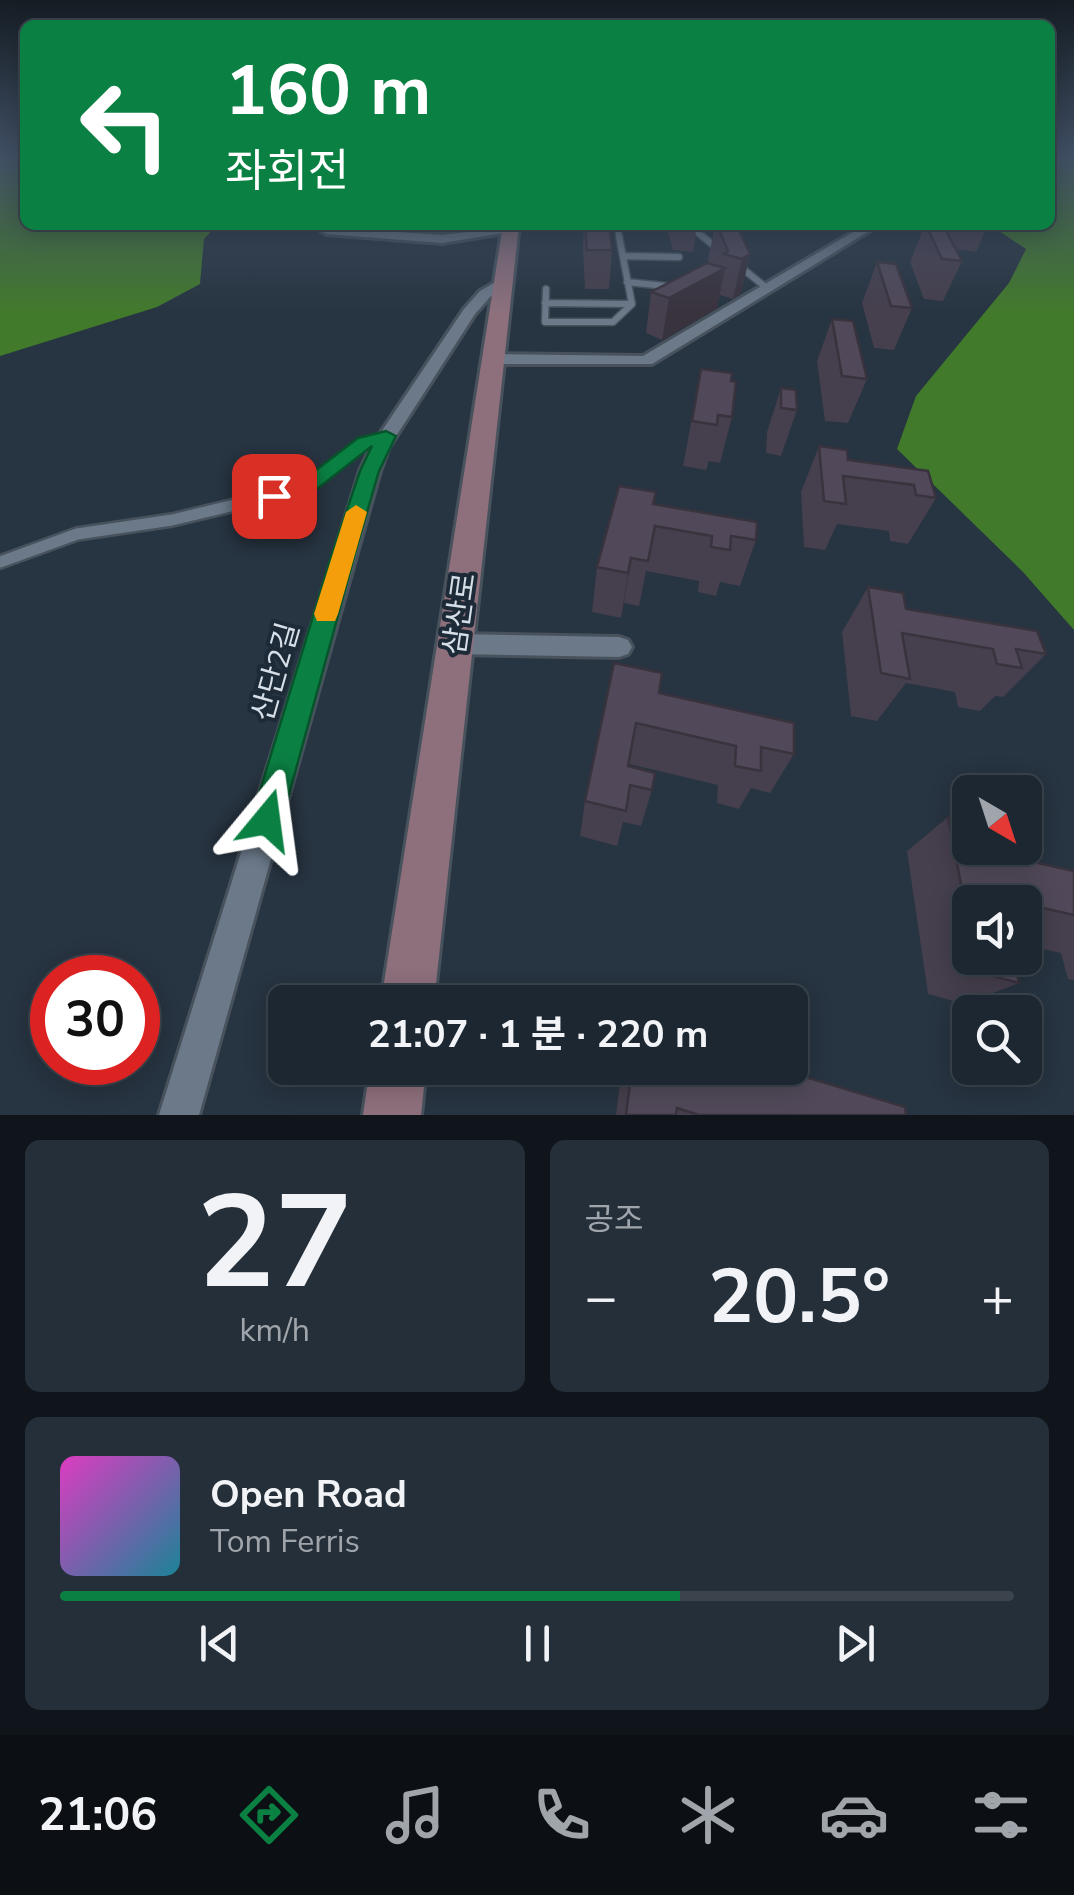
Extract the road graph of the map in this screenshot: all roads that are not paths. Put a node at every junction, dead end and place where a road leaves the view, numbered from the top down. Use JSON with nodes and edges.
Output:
{"nodes":[{"id":1,"x":326,"y":230,"type":"dead end"},
{"id":2,"x":498,"y":230,"type":"edge"},
{"id":3,"x":511,"y":230,"type":"edge"},
{"id":4,"x":617,"y":230,"type":"edge"},
{"id":5,"x":694,"y":230,"type":"edge"},
{"id":6,"x":865,"y":230,"type":"edge"},
{"id":7,"x":622,"y":256,"type":"junction"},
{"id":8,"x":679,"y":257,"type":"dead end"},
{"id":9,"x":628,"y":282,"type":"junction"},
{"id":10,"x":504,"y":284,"type":"junction"},
{"id":11,"x":768,"y":288,"type":"junction"},
{"id":12,"x":546,"y":289,"type":"dead end"},
{"id":13,"x":694,"y":292,"type":"edge"},
{"id":14,"x":545,"y":303,"type":"junction"},
{"id":15,"x":632,"y":304,"type":"junction"},
{"id":16,"x":495,"y":358,"type":"junction"},
{"id":17,"x":386,"y":436,"type":"junction"},
{"id":18,"x":0,"y":562,"type":"edge"},
{"id":19,"x":456,"y":644,"type":"junction"},
{"id":20,"x":620,"y":647,"type":"dead end"},
{"id":21,"x":409,"y":985,"type":"edge"},
{"id":22,"x":396,"y":1085,"type":"edge"},
{"id":23,"x":180,"y":1115,"type":"edge"},
{"id":24,"x":392,"y":1115,"type":"edge"}],
"edges":[{"from":1,"to":2,"type":"street"},
{"from":3,"to":10,"type":"main road","name":"삼산로"},
{"from":4,"to":7,"type":"lane"},
{"from":5,"to":11,"type":"lane"},
{"from":6,"to":11,"type":"street"},
{"from":7,"to":8,"type":"lane"},
{"from":7,"to":9,"type":"lane"},
{"from":9,"to":13,"type":"lane"},
{"from":9,"to":15,"type":"lane"},
{"from":10,"to":16,"type":"main road","name":"삼산로"},
{"from":10,"to":17,"type":"street","name":"산단2길"},
{"from":11,"to":16,"type":"street"},
{"from":12,"to":14,"type":"lane"},
{"from":14,"to":15,"type":"lane"},
{"from":14,"to":15,"type":"lane"},
{"from":16,"to":19,"type":"main road","name":"삼산로"},
{"from":17,"to":18,"type":"lane"},
{"from":17,"to":23,"type":"street","name":"산단2길"},
{"from":19,"to":20,"type":"street"},
{"from":19,"to":21,"type":"main road","name":"삼산로"},
{"from":22,"to":24,"type":"main road"}]}
